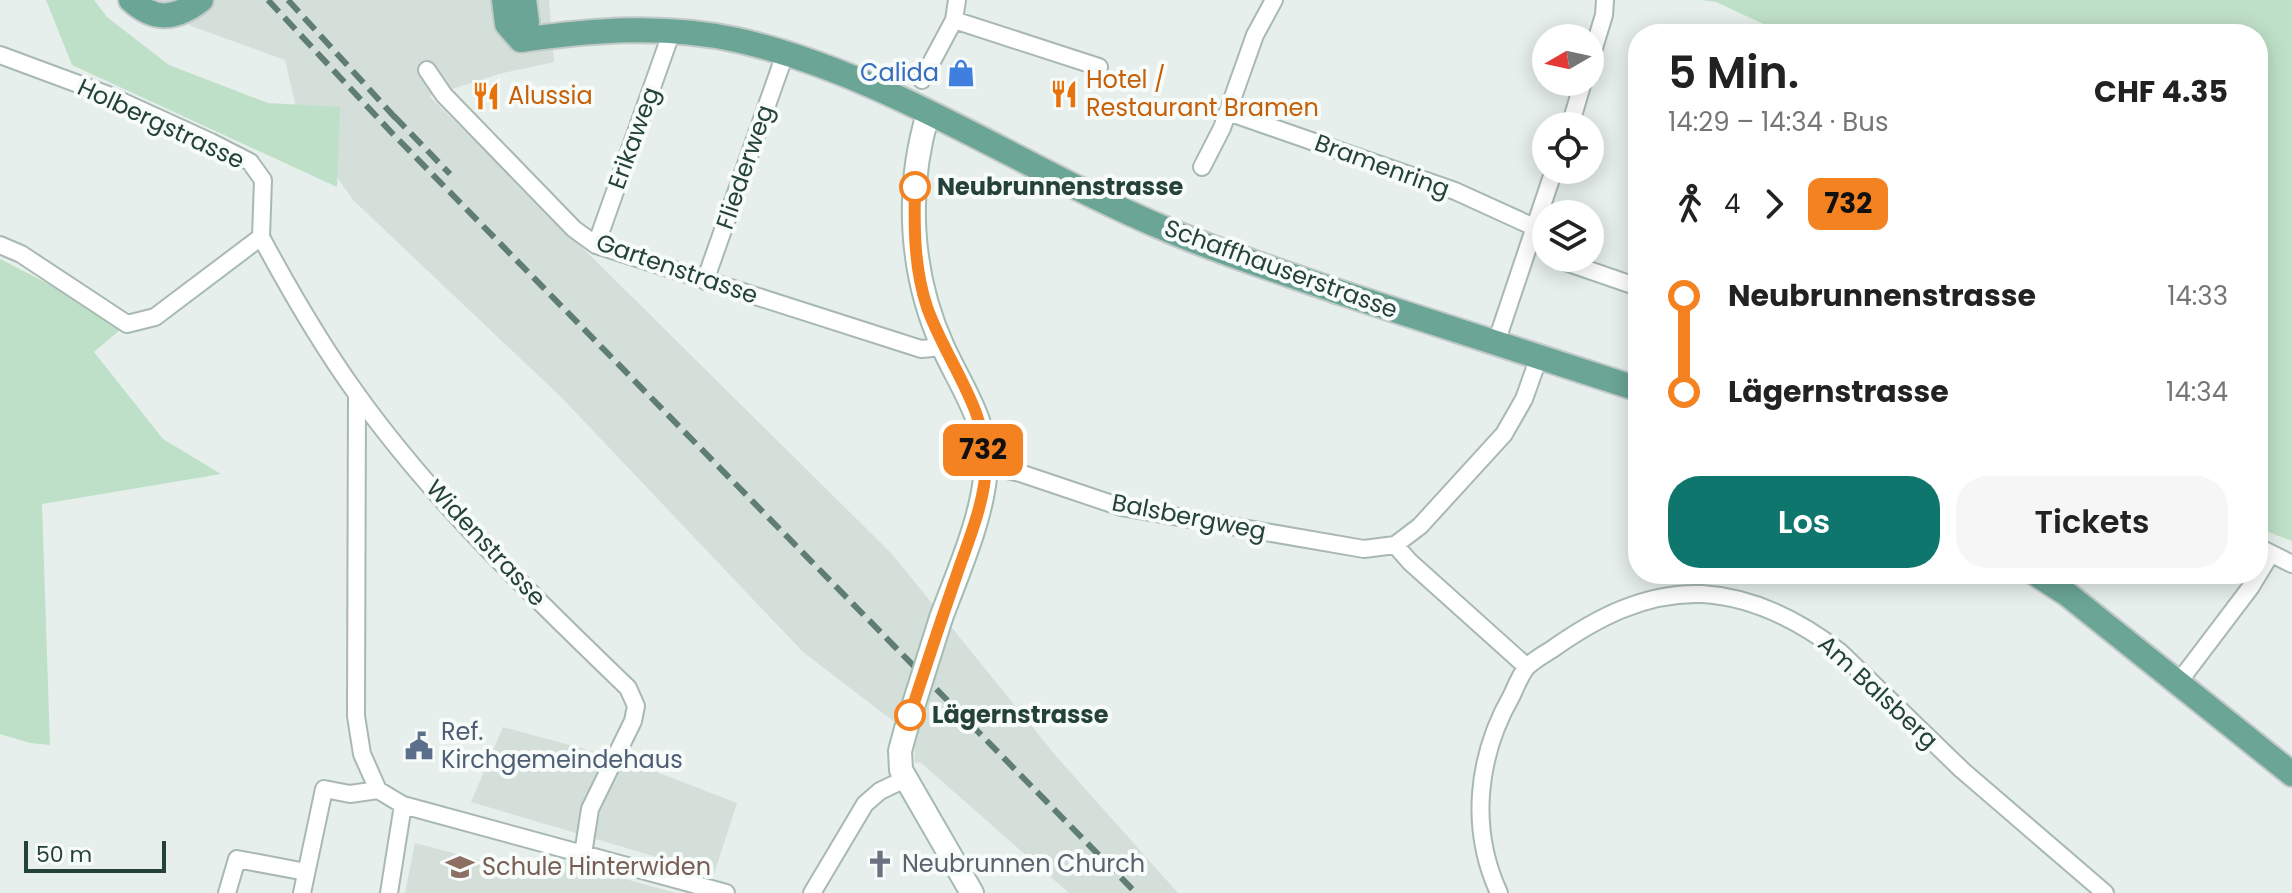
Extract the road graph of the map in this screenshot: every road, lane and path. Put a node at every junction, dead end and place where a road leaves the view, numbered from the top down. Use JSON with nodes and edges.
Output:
{"nodes":[{"id":1,"x":504,"y":0,"type":"edge"},
{"id":2,"x":524,"y":0,"type":"edge"},
{"id":3,"x":957,"y":0,"type":"edge"},
{"id":4,"x":1605,"y":0,"type":"edge"},
{"id":5,"x":200,"y":1,"type":"edge"},
{"id":6,"x":1268,"y":2,"type":"edge"},
{"id":7,"x":136,"y":4,"type":"edge"},
{"id":8,"x":954,"y":20,"type":"junction"},
{"id":9,"x":1601,"y":24,"type":"edge"},
{"id":10,"x":672,"y":31,"type":"junction"},
{"id":11,"x":521,"y":40,"type":"junction"},
{"id":12,"x":785,"y":54,"type":"junction"},
{"id":13,"x":0,"y":55,"type":"edge"},
{"id":14,"x":1099,"y":67,"type":"dead end"},
{"id":15,"x":427,"y":70,"type":"dead end"},
{"id":16,"x":922,"y":80,"type":"dead end"},
{"id":17,"x":1228,"y":112,"type":"junction"},
{"id":18,"x":928,"y":114,"type":"junction"},
{"id":19,"x":1202,"y":167,"type":"dead end"},
{"id":20,"x":1532,"y":226,"type":"edge"},
{"id":21,"x":1532,"y":233,"type":"edge"},
{"id":22,"x":261,"y":237,"type":"junction"},
{"id":23,"x":0,"y":245,"type":"edge"},
{"id":24,"x":596,"y":245,"type":"junction"},
{"id":25,"x":1527,"y":248,"type":"junction"},
{"id":26,"x":1532,"y":250,"type":"edge"},
{"id":27,"x":1595,"y":272,"type":"edge"},
{"id":28,"x":705,"y":281,"type":"junction"},
{"id":29,"x":1628,"y":284,"type":"edge"},
{"id":30,"x":1496,"y":343,"type":"junction"},
{"id":31,"x":943,"y":347,"type":"junction"},
{"id":32,"x":1539,"y":357,"type":"junction"},
{"id":33,"x":1628,"y":386,"type":"edge"},
{"id":34,"x":357,"y":394,"type":"junction"},
{"id":35,"x":986,"y":465,"type":"junction"},
{"id":36,"x":1395,"y":545,"type":"junction"},
{"id":37,"x":2268,"y":553,"type":"edge"},
{"id":38,"x":2292,"y":564,"type":"edge"},
{"id":39,"x":2052,"y":584,"type":"edge"},
{"id":40,"x":2252,"y":584,"type":"edge"},
{"id":41,"x":1527,"y":667,"type":"junction"},
{"id":42,"x":2178,"y":683,"type":"junction"},
{"id":43,"x":2292,"y":774,"type":"edge"},
{"id":44,"x":905,"y":779,"type":"junction"},
{"id":45,"x":378,"y":790,"type":"junction"},
{"id":46,"x":403,"y":805,"type":"junction"},
{"id":47,"x":583,"y":854,"type":"junction"},
{"id":48,"x":306,"y":872,"type":"junction"},
{"id":49,"x":227,"y":893,"type":"edge"},
{"id":50,"x":302,"y":893,"type":"edge"},
{"id":51,"x":389,"y":893,"type":"edge"},
{"id":52,"x":726,"y":893,"type":"edge"},
{"id":53,"x":812,"y":893,"type":"edge"},
{"id":54,"x":972,"y":893,"type":"edge"},
{"id":55,"x":1499,"y":893,"type":"edge"},
{"id":56,"x":2105,"y":893,"type":"edge"}],
"edges":[{"from":1,"to":11,"type":"main road"},
{"from":2,"to":11,"type":"main road"},
{"from":3,"to":8,"type":"street"},
{"from":4,"to":9,"type":"street"},
{"from":5,"to":7,"type":"main road"},
{"from":6,"to":17,"type":"street"},
{"from":8,"to":14,"type":"street"},
{"from":8,"to":16,"type":"street"},
{"from":10,"to":11,"type":"main road","name":"Schaffhauserstrasse"},
{"from":10,"to":12,"type":"main road","name":"Schaffhauserstrasse"},
{"from":10,"to":24,"type":"street","name":"Erikaweg"},
{"from":12,"to":18,"type":"main road","name":"Schaffhauserstrasse"},
{"from":12,"to":28,"type":"street","name":"Fliederweg"},
{"from":13,"to":22,"type":"street","name":"Holbergstrasse"},
{"from":15,"to":24,"type":"street","name":"Gartenstrasse"},
{"from":17,"to":19,"type":"street"},
{"from":17,"to":20,"type":"street","name":"Bramenring"},
{"from":18,"to":30,"type":"main road","name":"Schaffhauserstrasse"},
{"from":18,"to":31,"type":"street"},
{"from":21,"to":25,"type":"street"},
{"from":22,"to":23,"type":"street"},
{"from":22,"to":34,"type":"street","name":"Widenstrasse"},
{"from":24,"to":28,"type":"street","name":"Gartenstrasse"},
{"from":25,"to":26,"type":"street"},
{"from":25,"to":30,"type":"street"},
{"from":27,"to":29,"type":"street"},
{"from":28,"to":31,"type":"street","name":"Gartenstrasse"},
{"from":30,"to":32,"type":"main road","name":"Schaffhauserstrasse"},
{"from":31,"to":35,"type":"street"},
{"from":32,"to":33,"type":"main road","name":"Schaffhauserstrasse"},
{"from":32,"to":36,"type":"street"},
{"from":34,"to":45,"type":"street"},
{"from":34,"to":47,"type":"street","name":"Widenstrasse"},
{"from":35,"to":36,"type":"street","name":"Balsbergweg"},
{"from":35,"to":44,"type":"street","bridge":true},
{"from":36,"to":41,"type":"street"},
{"from":37,"to":38,"type":"street"},
{"from":39,"to":42,"type":"main road"},
{"from":40,"to":42,"type":"street"},
{"from":41,"to":55,"type":"street","name":"Am Balsberg"},
{"from":41,"to":56,"type":"street","name":"Am Balsberg"},
{"from":42,"to":43,"type":"main road"},
{"from":44,"to":53,"type":"street"},
{"from":44,"to":54,"type":"street"},
{"from":45,"to":46,"type":"street"},
{"from":45,"to":48,"type":"street"},
{"from":46,"to":47,"type":"street"},
{"from":46,"to":51,"type":"street"},
{"from":47,"to":52,"type":"street"},
{"from":48,"to":49,"type":"street"},
{"from":48,"to":50,"type":"street"}]}
